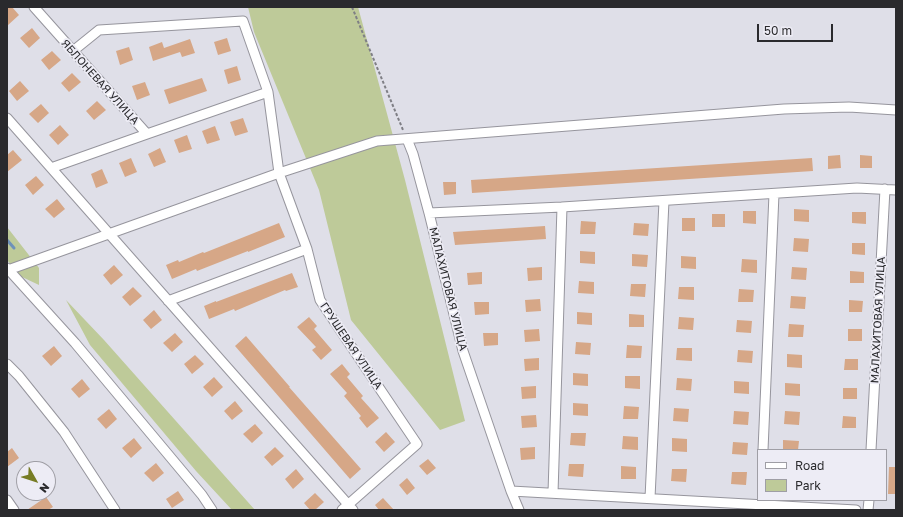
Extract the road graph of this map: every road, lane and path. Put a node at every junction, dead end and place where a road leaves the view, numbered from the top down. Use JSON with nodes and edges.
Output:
{"nodes":[{"id":1,"x":34,"y":7,"type":"edge"},
{"id":2,"x":352,"y":7,"type":"edge"},
{"id":3,"x":73,"y":51,"type":"junction"},
{"id":4,"x":268,"y":92,"type":"junction"},
{"id":5,"x":896,"y":110,"type":"edge"},
{"id":6,"x":7,"y":118,"type":"edge"},
{"id":7,"x":147,"y":134,"type":"junction"},
{"id":8,"x":407,"y":139,"type":"junction"},
{"id":9,"x":51,"y":168,"type":"junction"},
{"id":10,"x":279,"y":173,"type":"junction"},
{"id":11,"x":885,"y":189,"type":"junction"},
{"id":12,"x":896,"y":190,"type":"edge"},
{"id":13,"x":774,"y":194,"type":"junction"},
{"id":14,"x":664,"y":201,"type":"junction"},
{"id":15,"x":562,"y":207,"type":"junction"},
{"id":16,"x":429,"y":213,"type":"junction"},
{"id":17,"x":109,"y":234,"type":"junction"},
{"id":18,"x":307,"y":249,"type":"junction"},
{"id":19,"x":8,"y":269,"type":"edge"},
{"id":20,"x":168,"y":301,"type":"junction"},
{"id":21,"x":7,"y":364,"type":"edge"},
{"id":22,"x":763,"y":449,"type":"edge"},
{"id":23,"x":871,"y":449,"type":"edge"},
{"id":24,"x":511,"y":491,"type":"junction"},
{"id":25,"x":553,"y":493,"type":"junction"},
{"id":26,"x":650,"y":498,"type":"junction"},
{"id":27,"x":7,"y":500,"type":"edge"},
{"id":28,"x":761,"y":502,"type":"edge"},
{"id":29,"x":348,"y":508,"type":"edge"},
{"id":30,"x":14,"y":510,"type":"edge"},
{"id":31,"x":115,"y":510,"type":"edge"},
{"id":32,"x":212,"y":510,"type":"edge"},
{"id":33,"x":519,"y":510,"type":"edge"},
{"id":34,"x":856,"y":510,"type":"edge"}],
"edges":[{"from":1,"to":3,"type":"street","name":"ЯБЛОНЕВАЯ УЛИЦА"},
{"from":2,"to":8,"type":"path"},
{"from":3,"to":4,"type":"street"},
{"from":3,"to":7,"type":"street","name":"ЯБЛОНЕВАЯ УЛИЦА"},
{"from":4,"to":7,"type":"street"},
{"from":4,"to":10,"type":"street"},
{"from":5,"to":8,"type":"street"},
{"from":6,"to":9,"type":"street"},
{"from":7,"to":9,"type":"street","name":"ЯБЛОНЕВАЯ УЛИЦА"},
{"from":8,"to":10,"type":"street"},
{"from":8,"to":16,"type":"street"},
{"from":9,"to":17,"type":"street"},
{"from":10,"to":17,"type":"street"},
{"from":10,"to":18,"type":"street"},
{"from":11,"to":12,"type":"street","name":"МАЛАХИТОВАЯ УЛИЦА"},
{"from":11,"to":13,"type":"street","name":"МАЛАХИТОВАЯ УЛИЦА"},
{"from":11,"to":23,"type":"street","name":"МАЛАХИТОВАЯ УЛИЦА"},
{"from":13,"to":14,"type":"street","name":"МАЛАХИТОВАЯ УЛИЦА"},
{"from":13,"to":22,"type":"street"},
{"from":14,"to":15,"type":"street","name":"МАЛАХИТОВАЯ УЛИЦА"},
{"from":14,"to":26,"type":"street"},
{"from":15,"to":16,"type":"street","name":"МАЛАХИТОВАЯ УЛИЦА"},
{"from":15,"to":25,"type":"street"},
{"from":16,"to":24,"type":"street","name":"МАЛАХИТОВАЯ УЛИЦА"},
{"from":17,"to":19,"type":"street"},
{"from":17,"to":20,"type":"street","name":"ГРУШЕВАЯ УЛИЦА"},
{"from":18,"to":20,"type":"street"},
{"from":18,"to":29,"type":"street","name":"ГРУШЕВАЯ УЛИЦА"},
{"from":19,"to":32,"type":"street"},
{"from":20,"to":29,"type":"street","name":"ГРУШЕВАЯ УЛИЦА"},
{"from":21,"to":31,"type":"street"},
{"from":24,"to":25,"type":"street"},
{"from":24,"to":33,"type":"street","name":"МАЛАХИТОВАЯ УЛИЦА"},
{"from":25,"to":26,"type":"street"},
{"from":26,"to":28,"type":"street"},
{"from":27,"to":30,"type":"street"},
{"from":28,"to":34,"type":"street"}]}
